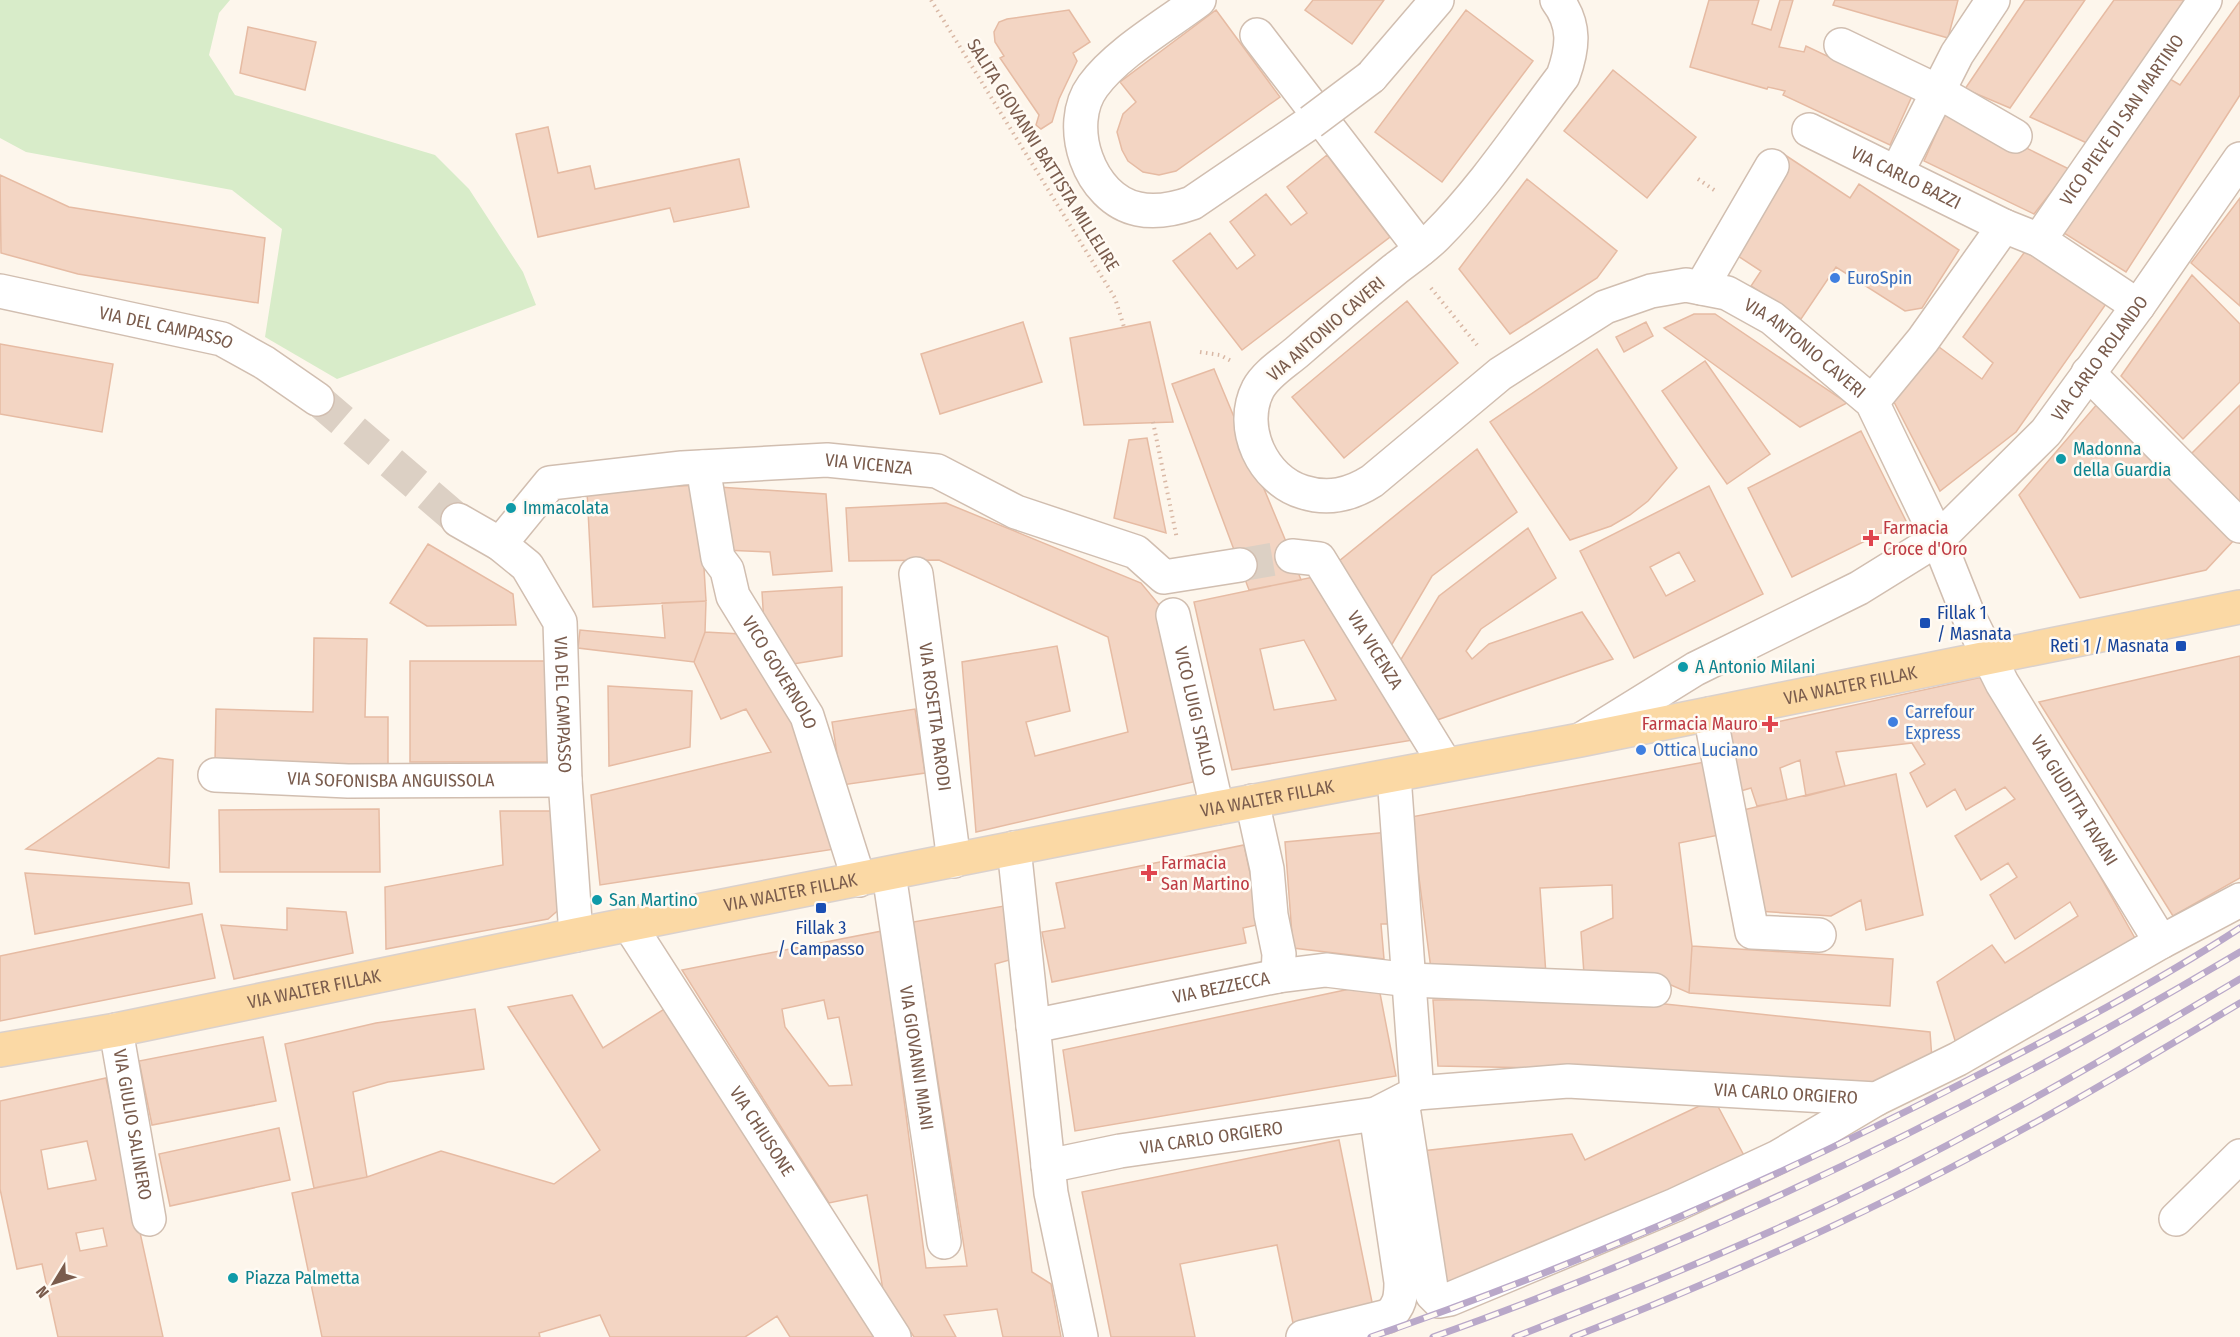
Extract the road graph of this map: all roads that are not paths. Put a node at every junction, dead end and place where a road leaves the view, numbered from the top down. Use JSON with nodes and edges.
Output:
{"nodes":[{"id":1,"x":1199,"y":0,"type":"edge"},
{"id":2,"x":1437,"y":0,"type":"edge"},
{"id":3,"x":1557,"y":0,"type":"edge"},
{"id":4,"x":1993,"y":0,"type":"edge"},
{"id":5,"x":2205,"y":0,"type":"edge"},
{"id":6,"x":1257,"y":35,"type":"dead end"},
{"id":7,"x":1841,"y":45,"type":"dead end"},
{"id":8,"x":1937,"y":91,"type":"junction"},
{"id":9,"x":1809,"y":130,"type":"dead end"},
{"id":10,"x":2015,"y":136,"type":"dead end"},
{"id":11,"x":2240,"y":159,"type":"edge"},
{"id":12,"x":1772,"y":166,"type":"dead end"},
{"id":13,"x":1897,"y":172,"type":"junction"},
{"id":14,"x":2004,"y":226,"type":"junction"},
{"id":15,"x":2039,"y":240,"type":"junction"},
{"id":16,"x":1415,"y":254,"type":"junction"},
{"id":17,"x":1701,"y":288,"type":"junction"},
{"id":18,"x":0,"y":291,"type":"edge"},
{"id":19,"x":2138,"y":306,"type":"junction"},
{"id":20,"x":2088,"y":373,"type":"junction"},
{"id":21,"x":317,"y":399,"type":"tunnel mouth"},
{"id":22,"x":1872,"y":402,"type":"junction"},
{"id":23,"x":703,"y":467,"type":"junction"},
{"id":24,"x":458,"y":520,"type":"tunnel mouth"},
{"id":25,"x":2240,"y":526,"type":"edge"},
{"id":26,"x":1938,"y":539,"type":"junction"},
{"id":27,"x":500,"y":544,"type":"junction"},
{"id":28,"x":1292,"y":556,"type":"tunnel mouth"},
{"id":29,"x":1240,"y":565,"type":"tunnel mouth"},
{"id":30,"x":916,"y":574,"type":"dead end"},
{"id":31,"x":2240,"y":608,"type":"edge"},
{"id":32,"x":1173,"y":615,"type":"dead end"},
{"id":33,"x":1991,"y":657,"type":"junction"},
{"id":34,"x":1710,"y":714,"type":"junction"},
{"id":35,"x":1580,"y":740,"type":"junction"},
{"id":36,"x":1445,"y":764,"type":"junction"},
{"id":37,"x":215,"y":775,"type":"dead end"},
{"id":38,"x":1394,"y":776,"type":"junction"},
{"id":39,"x":566,"y":780,"type":"junction"},
{"id":40,"x":1252,"y":801,"type":"junction"},
{"id":41,"x":1217,"y":807,"type":"junction"},
{"id":42,"x":1014,"y":848,"type":"junction"},
{"id":43,"x":954,"y":861,"type":"junction"},
{"id":44,"x":874,"y":877,"type":"junction"},
{"id":45,"x":2240,"y":900,"type":"edge"},
{"id":46,"x":630,"y":926,"type":"junction"},
{"id":47,"x":576,"y":935,"type":"junction"},
{"id":48,"x":1819,"y":935,"type":"dead end"},
{"id":49,"x":2161,"y":942,"type":"junction"},
{"id":50,"x":1278,"y":976,"type":"junction"},
{"id":51,"x":1410,"y":980,"type":"junction"},
{"id":52,"x":1654,"y":990,"type":"dead end"},
{"id":53,"x":1033,"y":1026,"type":"junction"},
{"id":54,"x":116,"y":1030,"type":"junction"},
{"id":55,"x":0,"y":1050,"type":"edge"},
{"id":56,"x":1876,"y":1099,"type":"junction"},
{"id":57,"x":1398,"y":1103,"type":"junction"},
{"id":58,"x":2240,"y":1156,"type":"edge"},
{"id":59,"x":1048,"y":1166,"type":"junction"},
{"id":60,"x":149,"y":1219,"type":"dead end"},
{"id":61,"x":2176,"y":1219,"type":"dead end"},
{"id":62,"x":944,"y":1242,"type":"dead end"},
{"id":63,"x":894,"y":1337,"type":"edge"},
{"id":64,"x":1081,"y":1337,"type":"edge"},
{"id":65,"x":1304,"y":1337,"type":"edge"}],
"edges":[{"from":1,"to":2,"type":"street","bridge":true},
{"from":3,"to":16,"type":"street","name":"VIA ANTONIO CAVERI"},
{"from":4,"to":8,"type":"street"},
{"from":5,"to":15,"type":"street","name":"VICO PIEVE DI SAN MARTINO"},
{"from":6,"to":16,"type":"street"},
{"from":7,"to":8,"type":"street"},
{"from":8,"to":10,"type":"street"},
{"from":8,"to":13,"type":"street"},
{"from":9,"to":13,"type":"street","name":"VIA CARLO BAZZI"},
{"from":11,"to":19,"type":"street","name":"VIA CARLO ROLANDO"},
{"from":12,"to":17,"type":"street"},
{"from":13,"to":14,"type":"street","name":"VIA CARLO BAZZI"},
{"from":14,"to":15,"type":"street","name":"VIA CARLO BAZZI"},
{"from":14,"to":22,"type":"street","name":"VIA ANTONIO CAVERI"},
{"from":15,"to":19,"type":"street","name":"VIA CARLO BAZZI"},
{"from":16,"to":17,"type":"street","name":"VIA ANTONIO CAVERI"},
{"from":17,"to":22,"type":"street","name":"VIA ANTONIO CAVERI"},
{"from":18,"to":21,"type":"street","name":"VIA DEL CAMPASSO"},
{"from":19,"to":20,"type":"street","name":"VIA CARLO ROLANDO"},
{"from":20,"to":25,"type":"street"},
{"from":20,"to":26,"type":"street","name":"VIA CARLO ROLANDO"},
{"from":22,"to":26,"type":"street","name":"VIA ANTONIO CAVERI"},
{"from":23,"to":27,"type":"street","name":"VIA VICENZA"},
{"from":23,"to":29,"type":"street","name":"VIA VICENZA"},
{"from":23,"to":44,"type":"street","name":"VICO GOVERNOLO"},
{"from":24,"to":27,"type":"street","name":"VIA DEL CAMPASSO"},
{"from":26,"to":33,"type":"street","name":"VIA ANTONIO CAVERI"},
{"from":26,"to":35,"type":"street","name":"VIA WALTER FILLAK"},
{"from":27,"to":39,"type":"street","name":"VIA DEL CAMPASSO"},
{"from":28,"to":36,"type":"street","name":"VIA VICENZA"},
{"from":30,"to":43,"type":"street","name":"VIA ROSETTA PARODI"},
{"from":31,"to":33,"type":"main road","name":"VIA WALTER FILLAK"},
{"from":32,"to":41,"type":"street","name":"VICO LUIGI STALLO"},
{"from":33,"to":34,"type":"main road","name":"VIA WALTER FILLAK"},
{"from":33,"to":49,"type":"street","name":"VIA GIUDITTA TAVANI"},
{"from":34,"to":35,"type":"main road","name":"VIA WALTER FILLAK"},
{"from":34,"to":48,"type":"street"},
{"from":35,"to":36,"type":"main road","name":"VIA WALTER FILLAK"},
{"from":36,"to":38,"type":"main road","name":"VIA WALTER FILLAK"},
{"from":37,"to":39,"type":"street","name":"VIA SOFONISBA ANGUISSOLA"},
{"from":38,"to":40,"type":"main road","name":"VIA WALTER FILLAK"},
{"from":38,"to":51,"type":"street"},
{"from":39,"to":47,"type":"street","name":"VIA DEL CAMPASSO"},
{"from":40,"to":41,"type":"main road","name":"VIA WALTER FILLAK"},
{"from":40,"to":50,"type":"street"},
{"from":41,"to":42,"type":"main road","name":"VIA WALTER FILLAK"},
{"from":42,"to":43,"type":"main road","name":"VIA WALTER FILLAK"},
{"from":42,"to":53,"type":"street"},
{"from":43,"to":44,"type":"main road","name":"VIA WALTER FILLAK"},
{"from":44,"to":46,"type":"main road","name":"VIA WALTER FILLAK"},
{"from":44,"to":62,"type":"street","name":"VIA GIOVANNI MIANI"},
{"from":45,"to":49,"type":"street","name":"VIA CARLO ORGIERO"},
{"from":46,"to":47,"type":"main road","name":"VIA WALTER FILLAK"},
{"from":46,"to":63,"type":"street","name":"VIA CHIUSONE"},
{"from":47,"to":54,"type":"main road","name":"VIA WALTER FILLAK"},
{"from":49,"to":56,"type":"street","name":"VIA CARLO ORGIERO"},
{"from":50,"to":51,"type":"street","name":"VIA BEZZECCA"},
{"from":50,"to":53,"type":"street","name":"VIA BEZZECCA"},
{"from":51,"to":52,"type":"street","name":"VIA BEZZECCA"},
{"from":51,"to":57,"type":"street"},
{"from":53,"to":59,"type":"street"},
{"from":54,"to":55,"type":"main road","name":"VIA WALTER FILLAK"},
{"from":54,"to":60,"type":"street","name":"VIA GIULIO SALINERO"},
{"from":56,"to":57,"type":"street","name":"VIA CARLO ORGIERO"},
{"from":56,"to":57,"type":"street"},
{"from":57,"to":59,"type":"street","name":"VIA CARLO ORGIERO"},
{"from":57,"to":65,"type":"street"},
{"from":58,"to":61,"type":"street"},
{"from":59,"to":64,"type":"street"}]}
